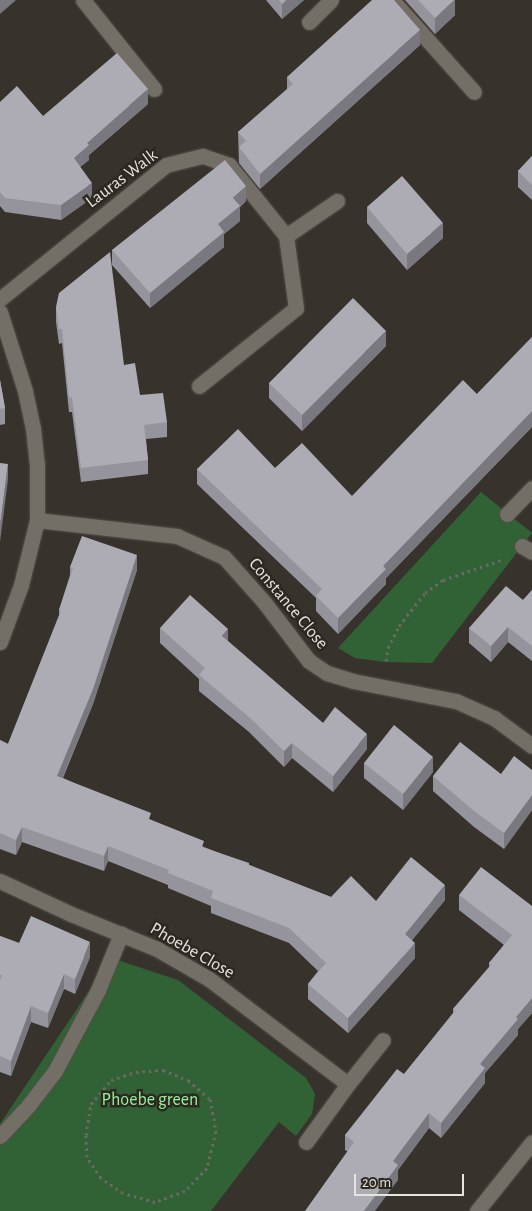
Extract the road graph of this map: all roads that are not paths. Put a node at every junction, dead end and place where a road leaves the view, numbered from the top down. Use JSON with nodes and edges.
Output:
{"nodes":[{"id":1,"x":83,"y":0,"type":"edge"},
{"id":2,"x":331,"y":0,"type":"edge"},
{"id":3,"x":392,"y":0,"type":"edge"},
{"id":4,"x":309,"y":22,"type":"dead end"},
{"id":5,"x":154,"y":89,"type":"dead end"},
{"id":6,"x":474,"y":92,"type":"dead end"},
{"id":7,"x":336,"y":202,"type":"dead end"},
{"id":8,"x":286,"y":236,"type":"junction"},
{"id":9,"x":0,"y":300,"type":"edge"},
{"id":10,"x":0,"y":312,"type":"edge"},
{"id":11,"x":199,"y":386,"type":"dead end"},
{"id":12,"x":532,"y":488,"type":"edge"},
{"id":13,"x":507,"y":514,"type":"dead end"},
{"id":14,"x":37,"y":520,"type":"junction"},
{"id":15,"x":0,"y":642,"type":"edge"},
{"id":16,"x":532,"y":746,"type":"edge"},
{"id":17,"x":0,"y":881,"type":"edge"},
{"id":18,"x":121,"y":934,"type":"junction"},
{"id":19,"x":383,"y":1040,"type":"dead end"},
{"id":20,"x":348,"y":1084,"type":"junction"},
{"id":21,"x":0,"y":1136,"type":"edge"},
{"id":22,"x":306,"y":1142,"type":"dead end"},
{"id":23,"x":532,"y":1142,"type":"edge"},
{"id":24,"x":477,"y":1211,"type":"edge"}],
"edges":[{"from":1,"to":5,"type":"street"},
{"from":2,"to":4,"type":"street"},
{"from":3,"to":6,"type":"street"},
{"from":7,"to":8,"type":"street"},
{"from":8,"to":9,"type":"street","name":"Lauras Walk"},
{"from":8,"to":11,"type":"street"},
{"from":10,"to":14,"type":"street"},
{"from":12,"to":13,"type":"street"},
{"from":14,"to":15,"type":"street"},
{"from":14,"to":16,"type":"street","name":"Constance Close"},
{"from":17,"to":18,"type":"street","name":"Phoebe Close"},
{"from":18,"to":20,"type":"street","name":"Phoebe Close"},
{"from":18,"to":21,"type":"street"},
{"from":19,"to":20,"type":"street"},
{"from":20,"to":22,"type":"street"},
{"from":23,"to":24,"type":"street"}]}
